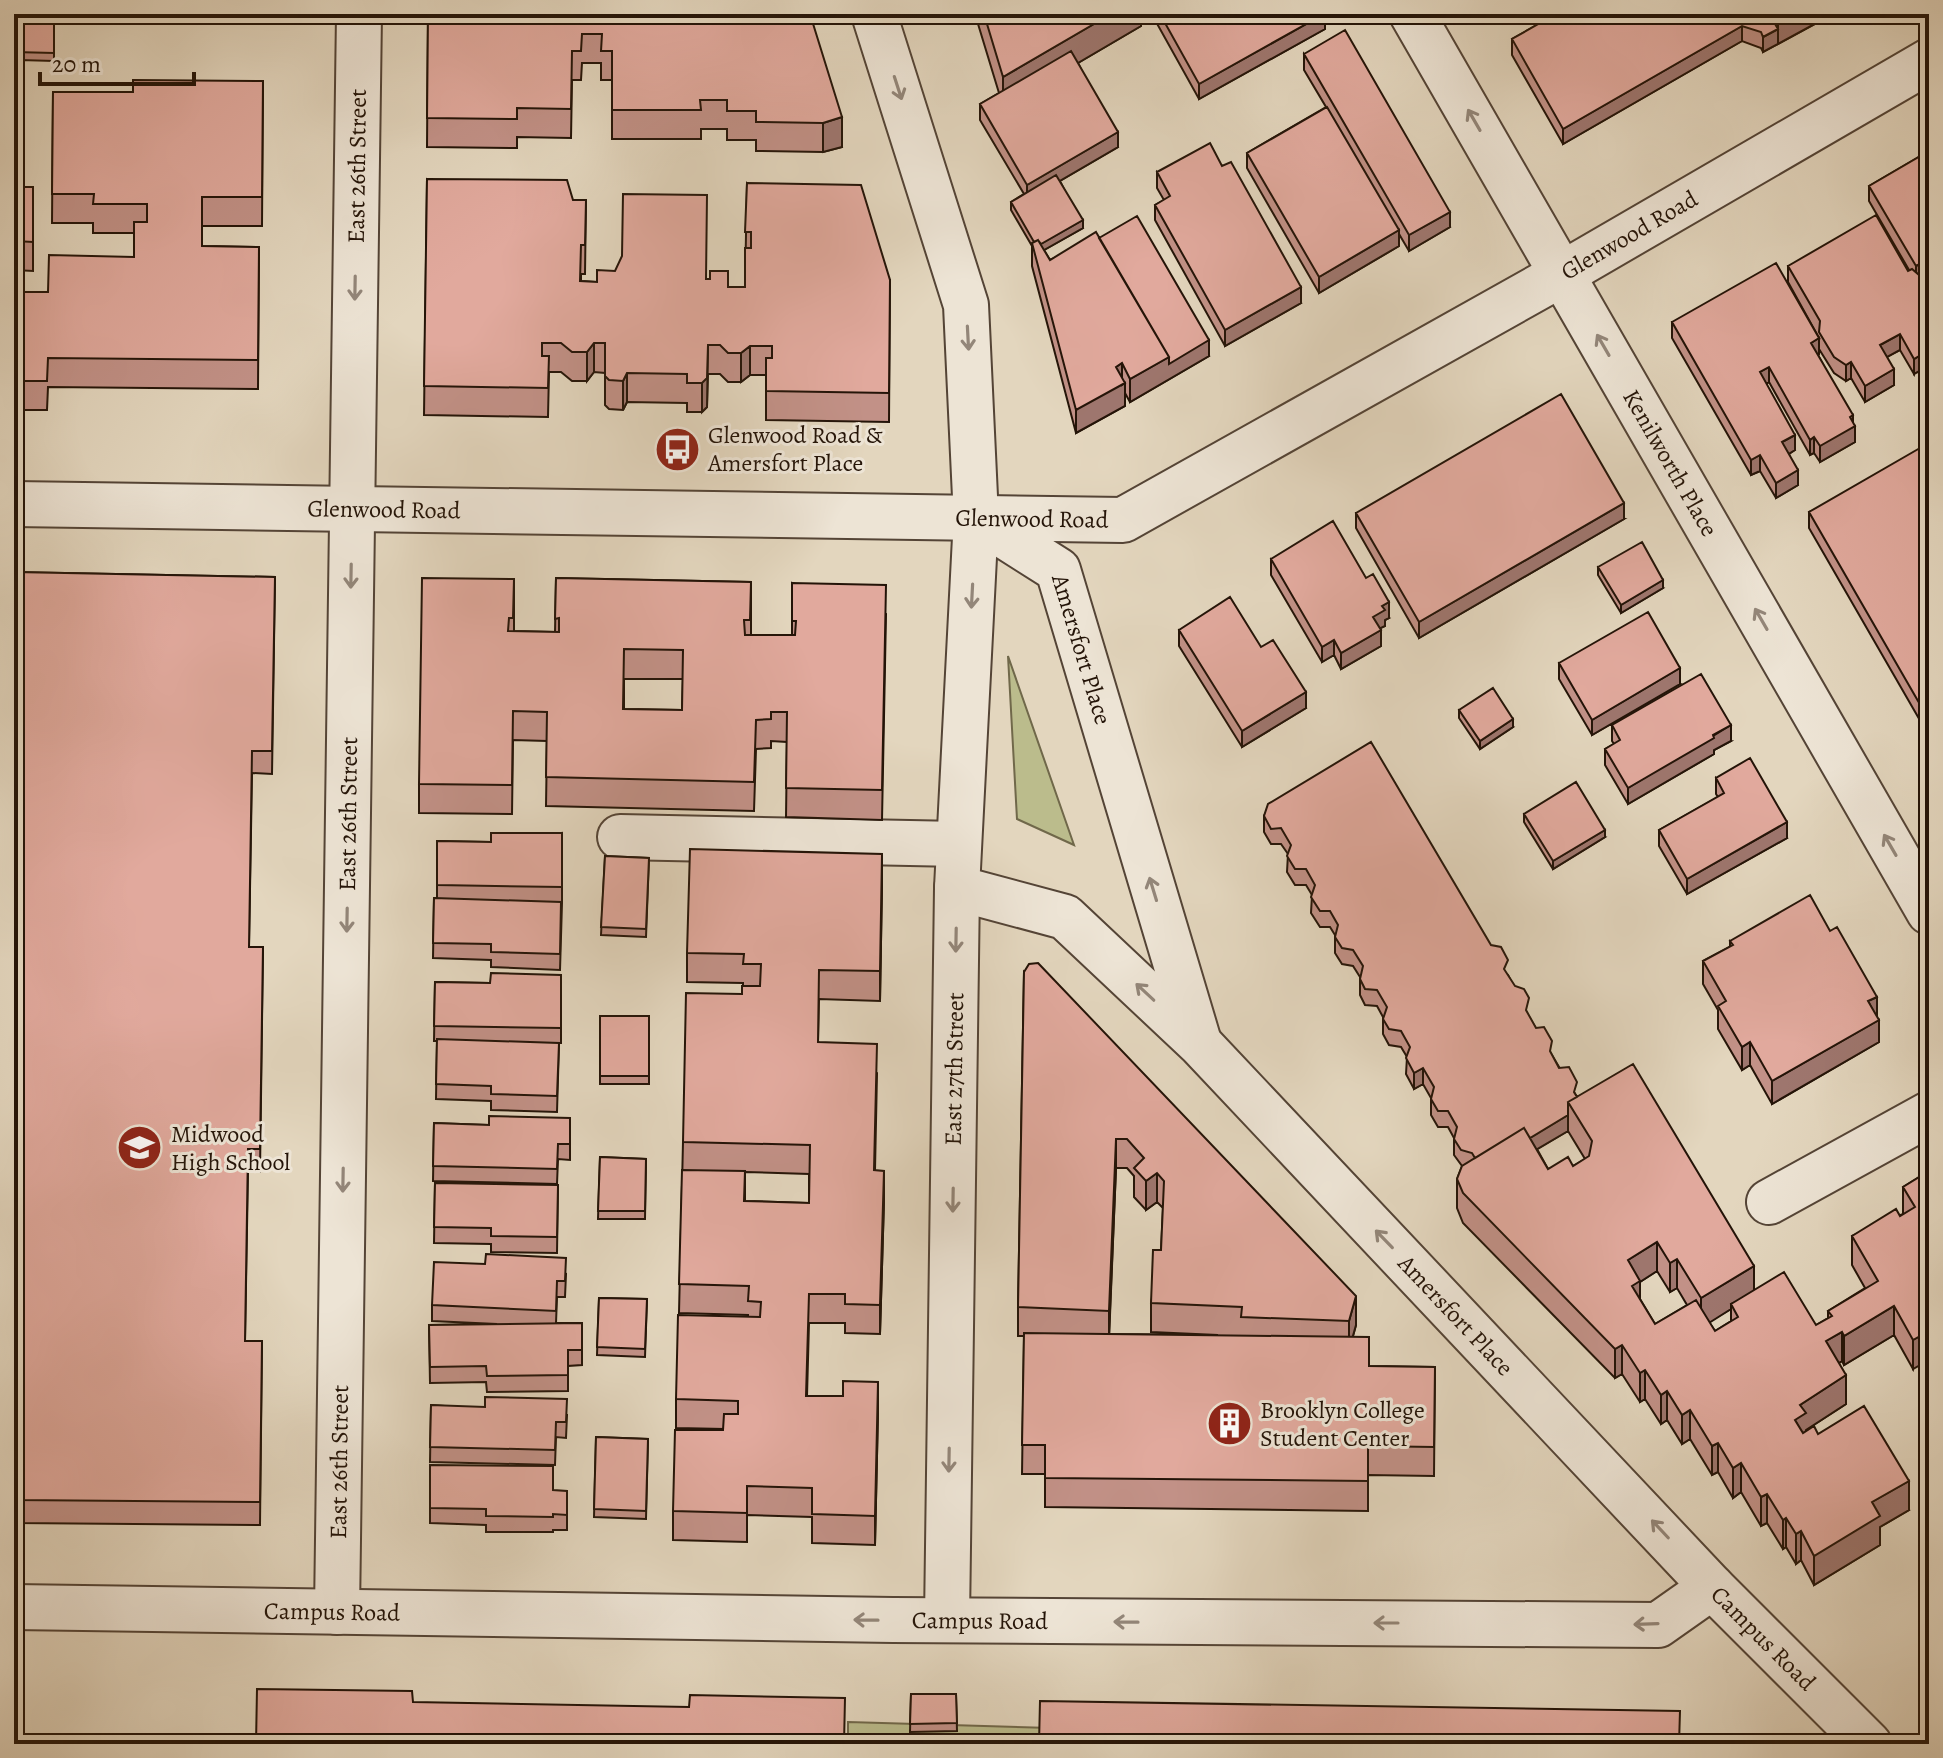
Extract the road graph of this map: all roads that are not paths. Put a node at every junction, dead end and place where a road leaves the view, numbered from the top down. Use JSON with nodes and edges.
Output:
{"nodes":[{"id":1,"x":359,"y":14,"type":"edge"},
{"id":2,"x":874,"y":14,"type":"edge"},
{"id":3,"x":1412,"y":14,"type":"edge"},
{"id":4,"x":1929,"y":61,"type":"edge"},
{"id":5,"x":1562,"y":274,"type":"junction"},
{"id":6,"x":14,"y":504,"type":"edge"},
{"id":7,"x":352,"y":509,"type":"junction"},
{"id":8,"x":976,"y":518,"type":"junction"},
{"id":9,"x":620,"y":837,"type":"dead end"},
{"id":10,"x":959,"y":844,"type":"junction"},
{"id":11,"x":957,"y":888,"type":"junction"},
{"id":12,"x":1929,"y":912,"type":"edge"},
{"id":13,"x":1200,"y":1044,"type":"junction"},
{"id":14,"x":1929,"y":1114,"type":"edge"},
{"id":15,"x":1769,"y":1202,"type":"dead end"},
{"id":16,"x":1712,"y":1587,"type":"junction"},
{"id":17,"x":14,"y":1607,"type":"edge"},
{"id":18,"x":337,"y":1612,"type":"junction"},
{"id":19,"x":947,"y":1620,"type":"junction"},
{"id":20,"x":1869,"y":1744,"type":"edge"}],
"edges":[{"from":1,"to":7,"type":"street","name":"East 26th Street","one_way":true},
{"from":2,"to":8,"type":"street","one_way":true},
{"from":5,"to":3,"type":"street","name":"Kenilworth Place","one_way":true},
{"from":4,"to":5,"type":"street","name":"Glenwood Road"},
{"from":5,"to":8,"type":"street","name":"Glenwood Road"},
{"from":12,"to":5,"type":"street","name":"Kenilworth Place","one_way":true},
{"from":6,"to":7,"type":"street","name":"Glenwood Road"},
{"from":7,"to":8,"type":"street","name":"Glenwood Road"},
{"from":7,"to":18,"type":"street","name":"East 26th Street","one_way":true},
{"from":8,"to":10,"type":"street","name":"East 27th Street","one_way":true},
{"from":13,"to":8,"type":"street","name":"Amersfort Place","one_way":true},
{"from":9,"to":10,"type":"street"},
{"from":10,"to":11,"type":"street","name":"East 27th Street"},
{"from":13,"to":11,"type":"street","name":"Amersfort Place","one_way":true},
{"from":11,"to":19,"type":"street","name":"East 27th Street","one_way":true},
{"from":16,"to":13,"type":"street","name":"Amersfort Place","one_way":true},
{"from":14,"to":15,"type":"street"},
{"from":16,"to":19,"type":"street","name":"Campus Road","one_way":true},
{"from":16,"to":20,"type":"street","name":"Campus Road"},
{"from":17,"to":18,"type":"street","name":"Campus Road"},
{"from":19,"to":18,"type":"street","name":"Campus Road","one_way":true}]}
